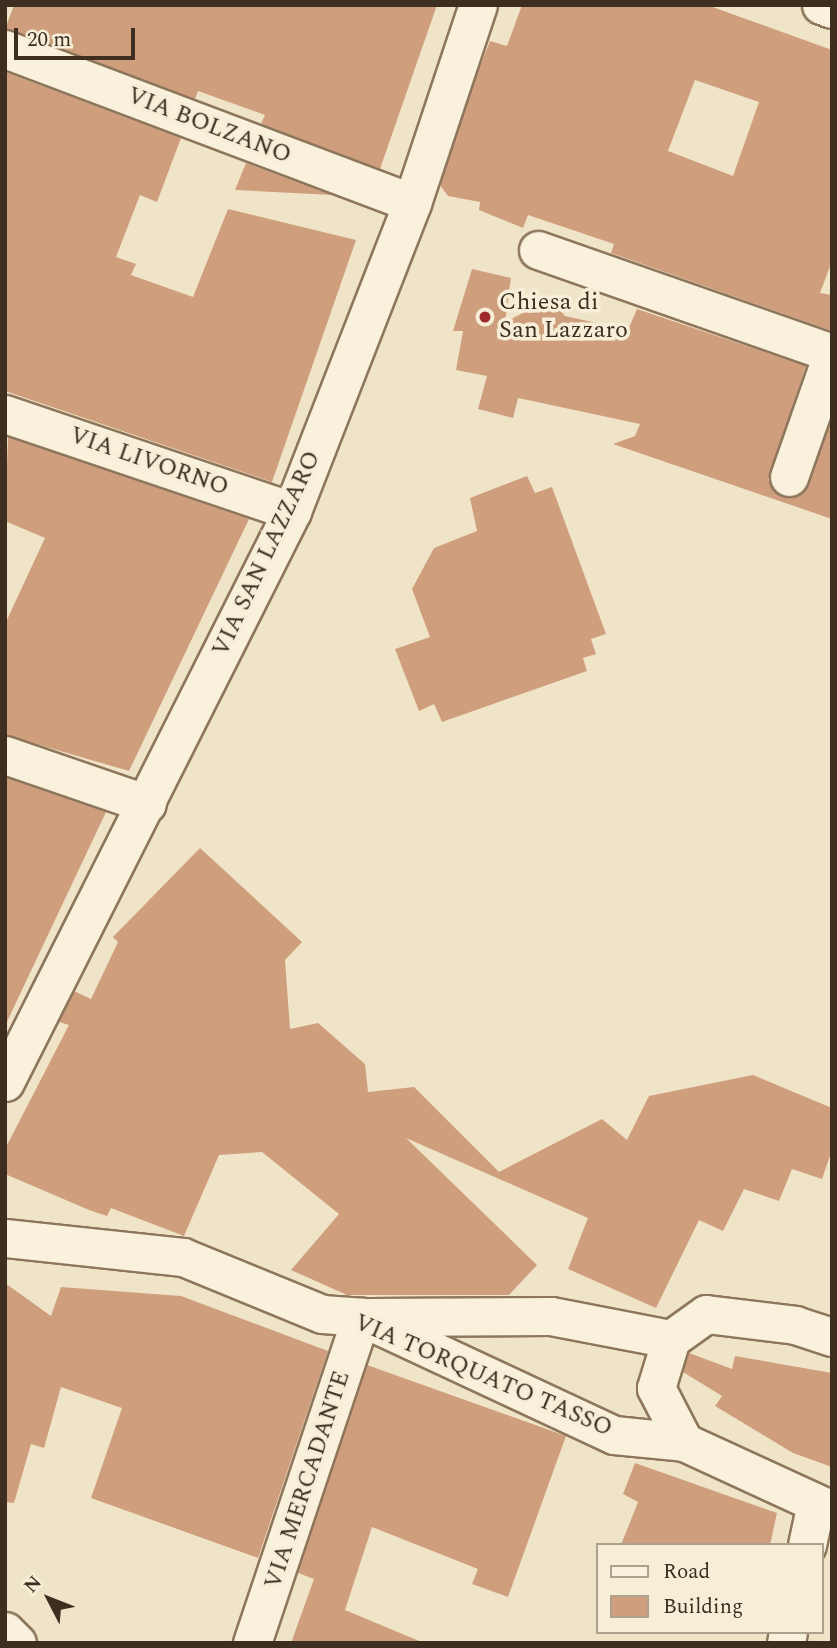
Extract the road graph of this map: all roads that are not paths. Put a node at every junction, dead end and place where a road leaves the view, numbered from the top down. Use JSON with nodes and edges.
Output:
{"nodes":[{"id":1,"x":478,"y":5,"type":"edge"},
{"id":2,"x":821,"y":5,"type":"edge"},
{"id":3,"x":832,"y":9,"type":"edge"},
{"id":4,"x":5,"y":48,"type":"edge"},
{"id":5,"x":412,"y":203,"type":"junction"},
{"id":6,"x":538,"y":250,"type":"dead end"},
{"id":7,"x":832,"y":354,"type":"edge"},
{"id":8,"x":5,"y":414,"type":"edge"},
{"id":9,"x":789,"y":477,"type":"dead end"},
{"id":10,"x":292,"y":511,"type":"junction"},
{"id":11,"x":5,"y":755,"type":"edge"},
{"id":12,"x":147,"y":804,"type":"junction"},
{"id":13,"x":5,"y":1082,"type":"edge"},
{"id":14,"x":5,"y":1238,"type":"edge"},
{"id":15,"x":361,"y":1317,"type":"junction"},
{"id":16,"x":832,"y":1337,"type":"edge"},
{"id":17,"x":671,"y":1339,"type":"junction"},
{"id":18,"x":684,"y":1442,"type":"junction"},
{"id":19,"x":824,"y":1508,"type":"edge"},
{"id":20,"x":808,"y":1543,"type":"edge"},
{"id":21,"x":5,"y":1631,"type":"edge"},
{"id":22,"x":17,"y":1643,"type":"edge"},
{"id":23,"x":252,"y":1643,"type":"edge"}],
"edges":[{"from":1,"to":5,"type":"street","name":"VIA SAN LAZZARO"},
{"from":2,"to":3,"type":"street"},
{"from":4,"to":5,"type":"street","name":"VIA BOLZANO"},
{"from":5,"to":10,"type":"street","name":"VIA SAN LAZZARO"},
{"from":6,"to":7,"type":"street"},
{"from":7,"to":9,"type":"street"},
{"from":8,"to":10,"type":"street","name":"VIA LIVORNO"},
{"from":10,"to":12,"type":"street","name":"VIA SAN LAZZARO"},
{"from":11,"to":12,"type":"street"},
{"from":12,"to":13,"type":"street","name":"VIA SAN LAZZARO"},
{"from":14,"to":15,"type":"street","name":"VIA TORQUATO TASSO"},
{"from":15,"to":17,"type":"street"},
{"from":15,"to":18,"type":"street","name":"VIA TORQUATO TASSO"},
{"from":15,"to":23,"type":"street","name":"VIA MERCADANTE"},
{"from":16,"to":17,"type":"street"},
{"from":17,"to":18,"type":"street"},
{"from":18,"to":19,"type":"street","name":"VIA TORQUATO TASSO"},
{"from":19,"to":20,"type":"street"},
{"from":21,"to":22,"type":"street"}]}
